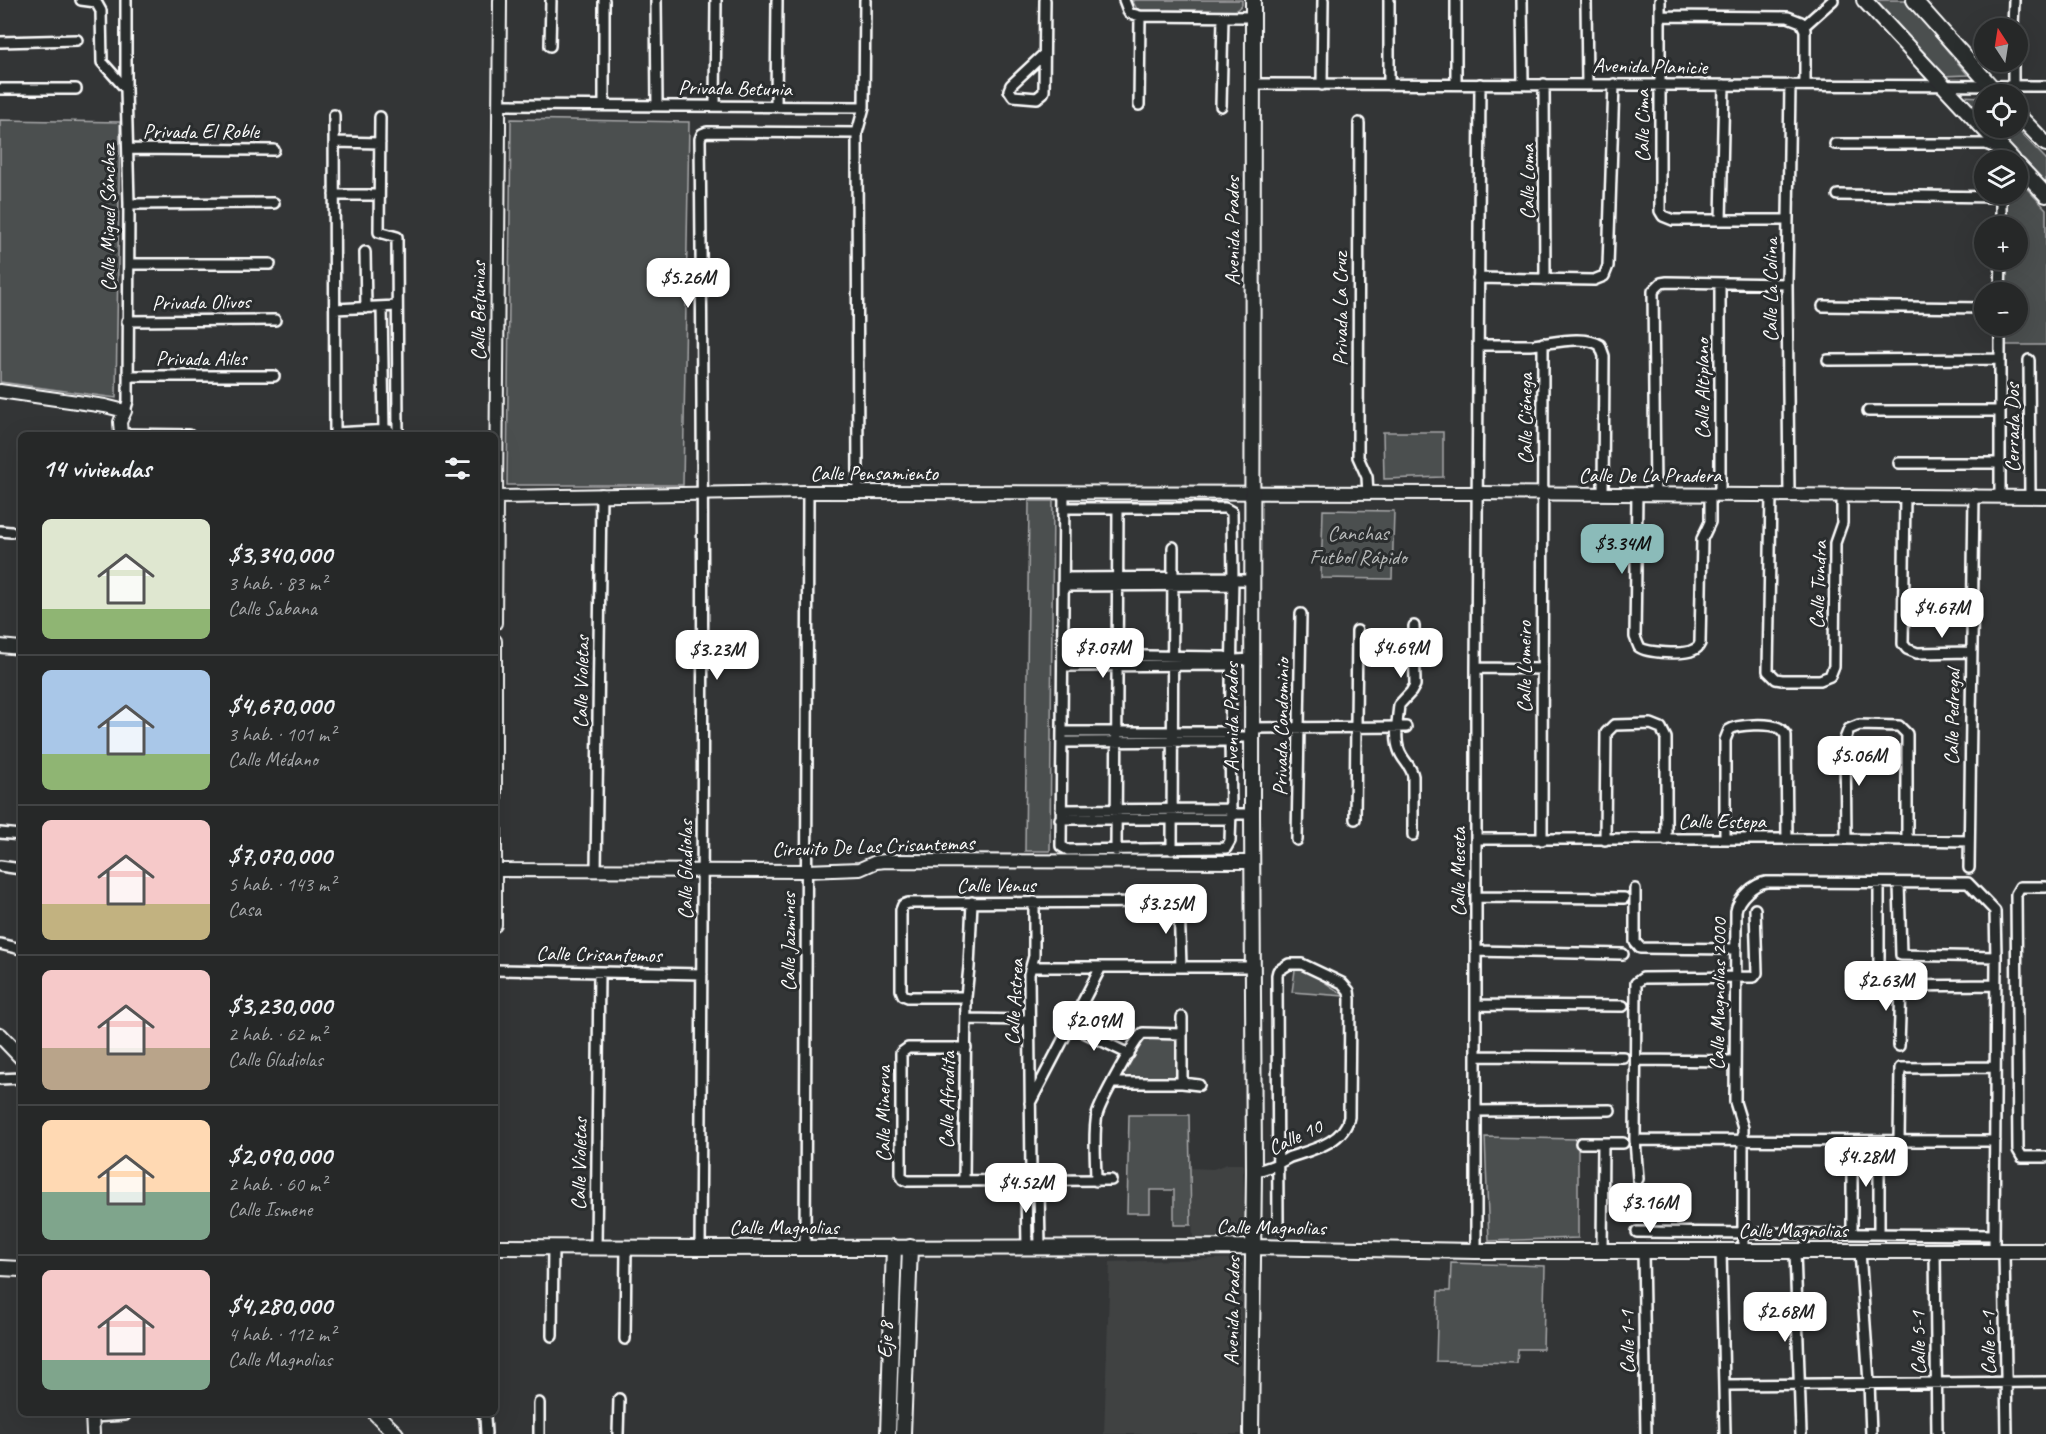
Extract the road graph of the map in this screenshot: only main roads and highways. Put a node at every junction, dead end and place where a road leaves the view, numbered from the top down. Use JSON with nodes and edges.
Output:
{"nodes":[{"id":1,"x":1253,"y":0,"type":"edge"},
{"id":2,"x":1864,"y":0,"type":"edge"},
{"id":3,"x":1914,"y":0,"type":"edge"},
{"id":4,"x":1989,"y":84,"type":"edge"},
{"id":5,"x":2028,"y":125,"type":"edge"},
{"id":6,"x":2046,"y":144,"type":"edge"},
{"id":7,"x":2003,"y":150,"type":"edge"},
{"id":8,"x":2028,"y":176,"type":"edge"},
{"id":9,"x":2046,"y":195,"type":"edge"},
{"id":10,"x":0,"y":1035,"type":"edge"},
{"id":11,"x":18,"y":1054,"type":"edge"},
{"id":12,"x":498,"y":1246,"type":"edge"},
{"id":13,"x":894,"y":1247,"type":"junction"},
{"id":14,"x":910,"y":1247,"type":"junction"},
{"id":15,"x":1254,"y":1247,"type":"junction"},
{"id":16,"x":2046,"y":1251,"type":"edge"},
{"id":17,"x":0,"y":1268,"type":"edge"},
{"id":18,"x":18,"y":1269,"type":"edge"},
{"id":19,"x":382,"y":1416,"type":"edge"},
{"id":20,"x":396,"y":1434,"type":"edge"},
{"id":21,"x":888,"y":1434,"type":"edge"},
{"id":22,"x":903,"y":1434,"type":"edge"},
{"id":23,"x":1251,"y":1434,"type":"edge"}],
"edges":[{"from":1,"to":15,"type":"main road","name":"Avenida Prados"},
{"from":2,"to":7,"type":"main road"},
{"from":3,"to":4,"type":"main road"},
{"from":5,"to":6,"type":"main road"},
{"from":8,"to":9,"type":"main road"},
{"from":10,"to":11,"type":"main road"},
{"from":12,"to":13,"type":"main road","name":"Calle Magnolias"},
{"from":13,"to":14,"type":"main road","name":"Calle Magnolias"},
{"from":13,"to":21,"type":"main road","name":"Eje 8"},
{"from":14,"to":15,"type":"main road","name":"Calle Magnolias"},
{"from":14,"to":22,"type":"main road","name":"Eje 8"},
{"from":15,"to":16,"type":"main road","name":"Calle Magnolias"},
{"from":15,"to":23,"type":"main road","name":"Avenida Prados"},
{"from":17,"to":18,"type":"main road"},
{"from":19,"to":20,"type":"main road"}]}
